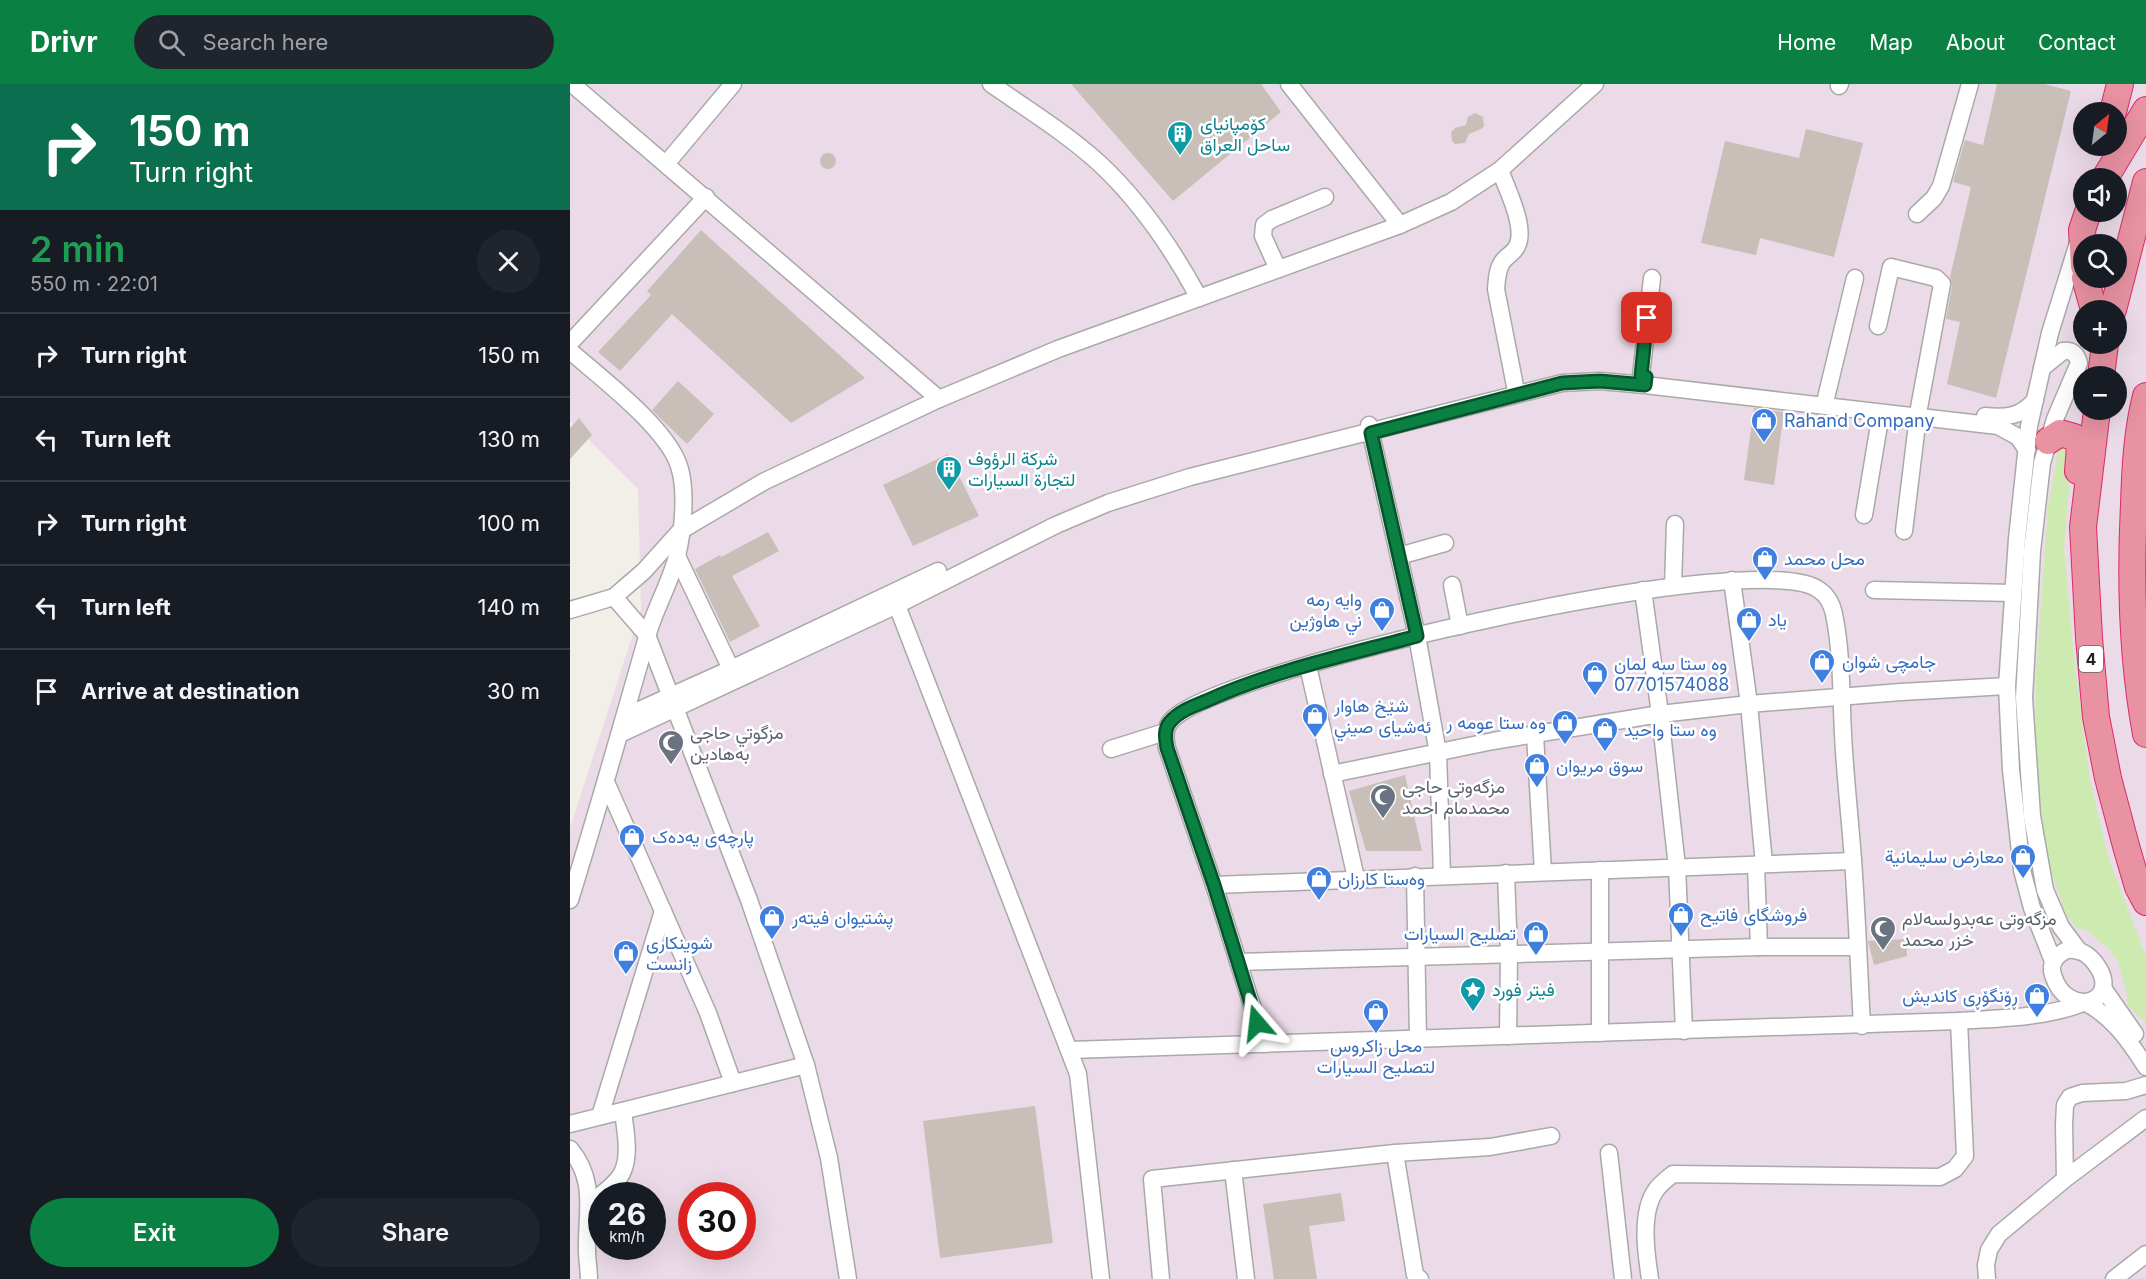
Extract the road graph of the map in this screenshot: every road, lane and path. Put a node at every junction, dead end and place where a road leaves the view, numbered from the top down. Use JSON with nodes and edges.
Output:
{"nodes":[{"id":1,"x":572,"y":84,"type":"edge"},
{"id":2,"x":733,"y":84,"type":"edge"},
{"id":3,"x":991,"y":84,"type":"edge"},
{"id":4,"x":1596,"y":84,"type":"edge"},
{"id":5,"x":1970,"y":84,"type":"edge"},
{"id":6,"x":2120,"y":84,"type":"edge"},
{"id":7,"x":1298,"y":88,"type":"edge"},
{"id":8,"x":2116,"y":102,"type":"edge"},
{"id":9,"x":2146,"y":110,"type":"edge"},
{"id":10,"x":666,"y":164,"type":"junction"},
{"id":11,"x":2111,"y":168,"type":"edge"},
{"id":12,"x":1500,"y":170,"type":"junction"},
{"id":13,"x":2146,"y":182,"type":"edge"},
{"id":14,"x":706,"y":197,"type":"junction"},
{"id":15,"x":1325,"y":197,"type":"dead end"},
{"id":16,"x":1917,"y":214,"type":"dead end"},
{"id":17,"x":2085,"y":222,"type":"edge"},
{"id":18,"x":1400,"y":225,"type":"junction"},
{"id":19,"x":1278,"y":270,"type":"junction"},
{"id":20,"x":1652,"y":278,"type":"dead end"},
{"id":21,"x":1855,"y":278,"type":"dead end"},
{"id":22,"x":1199,"y":298,"type":"junction"},
{"id":23,"x":2116,"y":300,"type":"edge"},
{"id":24,"x":1878,"y":326,"type":"dead end"},
{"id":25,"x":570,"y":343,"type":"edge"},
{"id":26,"x":570,"y":351,"type":"edge"},
{"id":27,"x":2042,"y":368,"type":"junction"},
{"id":28,"x":1644,"y":379,"type":"junction"},
{"id":29,"x":1509,"y":390,"type":"junction"},
{"id":30,"x":2146,"y":396,"type":"edge"},
{"id":31,"x":1826,"y":398,"type":"junction"},
{"id":32,"x":939,"y":399,"type":"junction"},
{"id":33,"x":2035,"y":400,"type":"junction"},
{"id":34,"x":1881,"y":413,"type":"junction"},
{"id":35,"x":1918,"y":413,"type":"junction"},
{"id":36,"x":2096,"y":420,"type":"edge"},
{"id":37,"x":1370,"y":429,"type":"junction"},
{"id":38,"x":2037,"y":445,"type":"junction"},
{"id":39,"x":1864,"y":515,"type":"dead end"},
{"id":40,"x":1675,"y":524,"type":"dead end"},
{"id":41,"x":2083,"y":527,"type":"junction"},
{"id":42,"x":680,"y":531,"type":"junction"},
{"id":43,"x":1904,"y":531,"type":"dead end"},
{"id":44,"x":1445,"y":543,"type":"dead end"},
{"id":45,"x":677,"y":556,"type":"junction"},
{"id":46,"x":1399,"y":556,"type":"junction"},
{"id":47,"x":1732,"y":580,"type":"junction"},
{"id":48,"x":1452,"y":585,"type":"dead end"},
{"id":49,"x":1673,"y":586,"type":"junction"},
{"id":50,"x":1643,"y":590,"type":"junction"},
{"id":51,"x":1874,"y":590,"type":"dead end"},
{"id":52,"x":2013,"y":593,"type":"junction"},
{"id":53,"x":614,"y":597,"type":"junction"},
{"id":54,"x":895,"y":599,"type":"junction"},
{"id":55,"x":570,"y":610,"type":"edge"},
{"id":56,"x":1460,"y":626,"type":"junction"},
{"id":57,"x":647,"y":635,"type":"junction"},
{"id":58,"x":1417,"y":636,"type":"junction"},
{"id":59,"x":1308,"y":666,"type":"junction"},
{"id":60,"x":731,"y":669,"type":"junction"},
{"id":61,"x":2007,"y":686,"type":"junction"},
{"id":62,"x":1843,"y":698,"type":"junction"},
{"id":63,"x":673,"y":702,"type":"junction"},
{"id":64,"x":1749,"y":704,"type":"junction"},
{"id":65,"x":1660,"y":714,"type":"junction"},
{"id":66,"x":626,"y":716,"type":"junction"},
{"id":67,"x":1166,"y":732,"type":"junction"},
{"id":68,"x":620,"y":734,"type":"junction"},
{"id":69,"x":2146,"y":734,"type":"edge"},
{"id":70,"x":1535,"y":735,"type":"junction"},
{"id":71,"x":1111,"y":749,"type":"dead end"},
{"id":72,"x":1438,"y":753,"type":"junction"},
{"id":73,"x":1332,"y":774,"type":"junction"},
{"id":74,"x":606,"y":782,"type":"junction"},
{"id":75,"x":1853,"y":861,"type":"junction"},
{"id":76,"x":1760,"y":865,"type":"junction"},
{"id":77,"x":1677,"y":867,"type":"junction"},
{"id":78,"x":1600,"y":870,"type":"junction"},
{"id":79,"x":1543,"y":872,"type":"junction"},
{"id":80,"x":1506,"y":873,"type":"junction"},
{"id":81,"x":1443,"y":875,"type":"junction"},
{"id":82,"x":1415,"y":876,"type":"junction"},
{"id":83,"x":1356,"y":878,"type":"junction"},
{"id":84,"x":1214,"y":885,"type":"junction"},
{"id":85,"x":570,"y":900,"type":"edge"},
{"id":86,"x":2146,"y":902,"type":"edge"},
{"id":87,"x":663,"y":911,"type":"junction"},
{"id":88,"x":1759,"y":947,"type":"junction"},
{"id":89,"x":1858,"y":947,"type":"junction"},
{"id":90,"x":1682,"y":949,"type":"junction"},
{"id":91,"x":1599,"y":951,"type":"junction"},
{"id":92,"x":2079,"y":951,"type":"junction"},
{"id":93,"x":1509,"y":954,"type":"junction"},
{"id":94,"x":1418,"y":956,"type":"junction"},
{"id":95,"x":2053,"y":961,"type":"junction"},
{"id":96,"x":1238,"y":962,"type":"junction"},
{"id":97,"x":2054,"y":980,"type":"junction"},
{"id":98,"x":2103,"y":988,"type":"junction"},
{"id":99,"x":2084,"y":1003,"type":"junction"},
{"id":100,"x":2024,"y":1015,"type":"junction"},
{"id":101,"x":1959,"y":1021,"type":"junction"},
{"id":102,"x":1862,"y":1026,"type":"junction"},
{"id":103,"x":1684,"y":1031,"type":"junction"},
{"id":104,"x":1600,"y":1034,"type":"junction"},
{"id":105,"x":1508,"y":1036,"type":"junction"},
{"id":106,"x":1418,"y":1039,"type":"junction"},
{"id":107,"x":1264,"y":1044,"type":"junction"},
{"id":108,"x":1070,"y":1050,"type":"junction"},
{"id":109,"x":2146,"y":1050,"type":"edge"},
{"id":110,"x":806,"y":1065,"type":"junction"},
{"id":111,"x":2146,"y":1067,"type":"edge"},
{"id":112,"x":733,"y":1083,"type":"junction"},
{"id":113,"x":2146,"y":1085,"type":"edge"},
{"id":114,"x":623,"y":1111,"type":"junction"},
{"id":115,"x":600,"y":1116,"type":"junction"},
{"id":116,"x":2146,"y":1118,"type":"edge"},
{"id":117,"x":570,"y":1124,"type":"edge"},
{"id":118,"x":1551,"y":1136,"type":"dead end"},
{"id":119,"x":570,"y":1149,"type":"edge"},
{"id":120,"x":1395,"y":1153,"type":"junction"},
{"id":121,"x":1609,"y":1153,"type":"dead end"},
{"id":122,"x":1233,"y":1170,"type":"junction"},
{"id":123,"x":2065,"y":1179,"type":"junction"},
{"id":124,"x":615,"y":1182,"type":"edge"},
{"id":125,"x":588,"y":1189,"type":"edge"},
{"id":126,"x":588,"y":1234,"type":"edge"},
{"id":127,"x":2146,"y":1254,"type":"edge"},
{"id":128,"x":588,"y":1260,"type":"edge"},
{"id":129,"x":588,"y":1260,"type":"edge"},
{"id":130,"x":590,"y":1279,"type":"edge"},
{"id":131,"x":848,"y":1279,"type":"edge"},
{"id":132,"x":1101,"y":1279,"type":"edge"},
{"id":133,"x":1161,"y":1279,"type":"edge"},
{"id":134,"x":1246,"y":1279,"type":"edge"},
{"id":135,"x":1420,"y":1279,"type":"edge"},
{"id":136,"x":1623,"y":1279,"type":"edge"},
{"id":137,"x":1650,"y":1279,"type":"edge"},
{"id":138,"x":1987,"y":1279,"type":"edge"},
{"id":139,"x":2114,"y":1279,"type":"edge"}],
"edges":[{"from":1,"to":10,"type":"street"},
{"from":2,"to":10,"type":"street"},
{"from":3,"to":22,"type":"street"},
{"from":4,"to":12,"type":"street"},
{"from":5,"to":16,"type":"street"},
{"from":6,"to":8,"type":"highway"},
{"from":7,"to":18,"type":"street"},
{"from":9,"to":11,"type":"highway"},
{"from":10,"to":14,"type":"street"},
{"from":12,"to":18,"type":"street"},
{"from":12,"to":29,"type":"street"},
{"from":13,"to":23,"type":"highway"},
{"from":14,"to":25,"type":"street"},
{"from":14,"to":32,"type":"street"},
{"from":15,"to":19,"type":"street"},
{"from":17,"to":27,"type":"street"},
{"from":18,"to":19,"type":"street"},
{"from":19,"to":22,"type":"street"},
{"from":20,"to":28,"type":"street"},
{"from":21,"to":31,"type":"street"},
{"from":22,"to":32,"type":"street"},
{"from":24,"to":35,"type":"street"},
{"from":26,"to":42,"type":"street"},
{"from":27,"to":33,"type":"street"},
{"from":27,"to":38,"type":"street"},
{"from":28,"to":29,"type":"street"},
{"from":28,"to":31,"type":"street"},
{"from":28,"to":34,"type":"street"},
{"from":29,"to":37,"type":"street"},
{"from":30,"to":69,"type":"highway"},
{"from":31,"to":35,"type":"street"},
{"from":32,"to":42,"type":"street"},
{"from":33,"to":35,"type":"street"},
{"from":33,"to":38,"type":"street"},
{"from":34,"to":35,"type":"street"},
{"from":34,"to":39,"type":"street"},
{"from":35,"to":38,"type":"street"},
{"from":35,"to":43,"type":"street"},
{"from":36,"to":41,"type":"highway","number":"4"},
{"from":37,"to":46,"type":"street"},
{"from":37,"to":54,"type":"street"},
{"from":38,"to":41,"type":"highway"},
{"from":38,"to":52,"type":"street"},
{"from":38,"to":92,"type":"street"},
{"from":40,"to":49,"type":"street"},
{"from":41,"to":86,"type":"highway","number":"4"},
{"from":42,"to":45,"type":"street"},
{"from":42,"to":53,"type":"street"},
{"from":44,"to":46,"type":"street"},
{"from":45,"to":57,"type":"street"},
{"from":45,"to":60,"type":"street"},
{"from":46,"to":58,"type":"street"},
{"from":47,"to":49,"type":"street"},
{"from":47,"to":62,"type":"street"},
{"from":47,"to":64,"type":"street"},
{"from":48,"to":56,"type":"street"},
{"from":49,"to":50,"type":"street"},
{"from":50,"to":56,"type":"street"},
{"from":50,"to":65,"type":"street"},
{"from":51,"to":52,"type":"street"},
{"from":52,"to":61,"type":"street"},
{"from":53,"to":55,"type":"street"},
{"from":53,"to":57,"type":"street"},
{"from":54,"to":60,"type":"street"},
{"from":54,"to":63,"type":"street"},
{"from":54,"to":108,"type":"street"},
{"from":56,"to":58,"type":"street"},
{"from":57,"to":63,"type":"street"},
{"from":57,"to":66,"type":"street"},
{"from":58,"to":59,"type":"street"},
{"from":58,"to":72,"type":"street"},
{"from":59,"to":67,"type":"street"},
{"from":59,"to":73,"type":"street"},
{"from":60,"to":63,"type":"street"},
{"from":61,"to":62,"type":"street"},
{"from":61,"to":95,"type":"street"},
{"from":62,"to":64,"type":"street"},
{"from":62,"to":75,"type":"street"},
{"from":63,"to":66,"type":"street"},
{"from":63,"to":68,"type":"street"},
{"from":63,"to":110,"type":"street"},
{"from":64,"to":65,"type":"street"},
{"from":64,"to":76,"type":"street"},
{"from":65,"to":70,"type":"street"},
{"from":65,"to":77,"type":"street"},
{"from":66,"to":68,"type":"street"},
{"from":67,"to":71,"type":"street"},
{"from":67,"to":84,"type":"street"},
{"from":68,"to":74,"type":"street"},
{"from":70,"to":72,"type":"street"},
{"from":70,"to":79,"type":"street"},
{"from":72,"to":73,"type":"street"},
{"from":72,"to":81,"type":"street"},
{"from":73,"to":83,"type":"street"},
{"from":74,"to":85,"type":"street"},
{"from":74,"to":87,"type":"street"},
{"from":75,"to":76,"type":"street"},
{"from":75,"to":89,"type":"street"},
{"from":76,"to":77,"type":"street"},
{"from":76,"to":88,"type":"street"},
{"from":77,"to":78,"type":"street"},
{"from":77,"to":90,"type":"street"},
{"from":78,"to":79,"type":"street"},
{"from":78,"to":91,"type":"street"},
{"from":79,"to":80,"type":"street"},
{"from":80,"to":81,"type":"street"},
{"from":80,"to":93,"type":"street"},
{"from":81,"to":82,"type":"street"},
{"from":82,"to":83,"type":"street"},
{"from":82,"to":94,"type":"street"},
{"from":83,"to":84,"type":"street"},
{"from":84,"to":96,"type":"street"},
{"from":87,"to":112,"type":"street"},
{"from":87,"to":115,"type":"street"},
{"from":88,"to":89,"type":"street"},
{"from":88,"to":90,"type":"street"},
{"from":89,"to":102,"type":"street"},
{"from":90,"to":91,"type":"street"},
{"from":90,"to":103,"type":"street"},
{"from":91,"to":93,"type":"street"},
{"from":91,"to":104,"type":"street"},
{"from":92,"to":95,"type":"street"},
{"from":92,"to":98,"type":"street"},
{"from":93,"to":94,"type":"street"},
{"from":93,"to":105,"type":"street"},
{"from":94,"to":96,"type":"street"},
{"from":94,"to":106,"type":"street"},
{"from":95,"to":97,"type":"street"},
{"from":96,"to":107,"type":"street"},
{"from":97,"to":99,"type":"street"},
{"from":97,"to":100,"type":"street"},
{"from":98,"to":99,"type":"street"},
{"from":98,"to":109,"type":"street"},
{"from":99,"to":100,"type":"street"},
{"from":99,"to":111,"type":"street"},
{"from":100,"to":101,"type":"street"},
{"from":101,"to":102,"type":"street"},
{"from":101,"to":137,"type":"street"},
{"from":102,"to":103,"type":"street"},
{"from":103,"to":104,"type":"street"},
{"from":104,"to":105,"type":"street"},
{"from":105,"to":106,"type":"street"},
{"from":106,"to":107,"type":"street"},
{"from":107,"to":108,"type":"street"},
{"from":108,"to":132,"type":"street"},
{"from":110,"to":112,"type":"street"},
{"from":110,"to":131,"type":"street"},
{"from":112,"to":114,"type":"street"},
{"from":113,"to":123,"type":"street"},
{"from":114,"to":115,"type":"street"},
{"from":114,"to":124,"type":"street"},
{"from":115,"to":117,"type":"street"},
{"from":116,"to":123,"type":"street"},
{"from":118,"to":120,"type":"street"},
{"from":119,"to":125,"type":"street"},
{"from":120,"to":122,"type":"street"},
{"from":120,"to":135,"type":"street"},
{"from":121,"to":136,"type":"street"},
{"from":122,"to":133,"type":"street"},
{"from":122,"to":134,"type":"street"},
{"from":123,"to":138,"type":"street"},
{"from":126,"to":129,"type":"street"},
{"from":127,"to":139,"type":"street"},
{"from":128,"to":130,"type":"street"}]}
